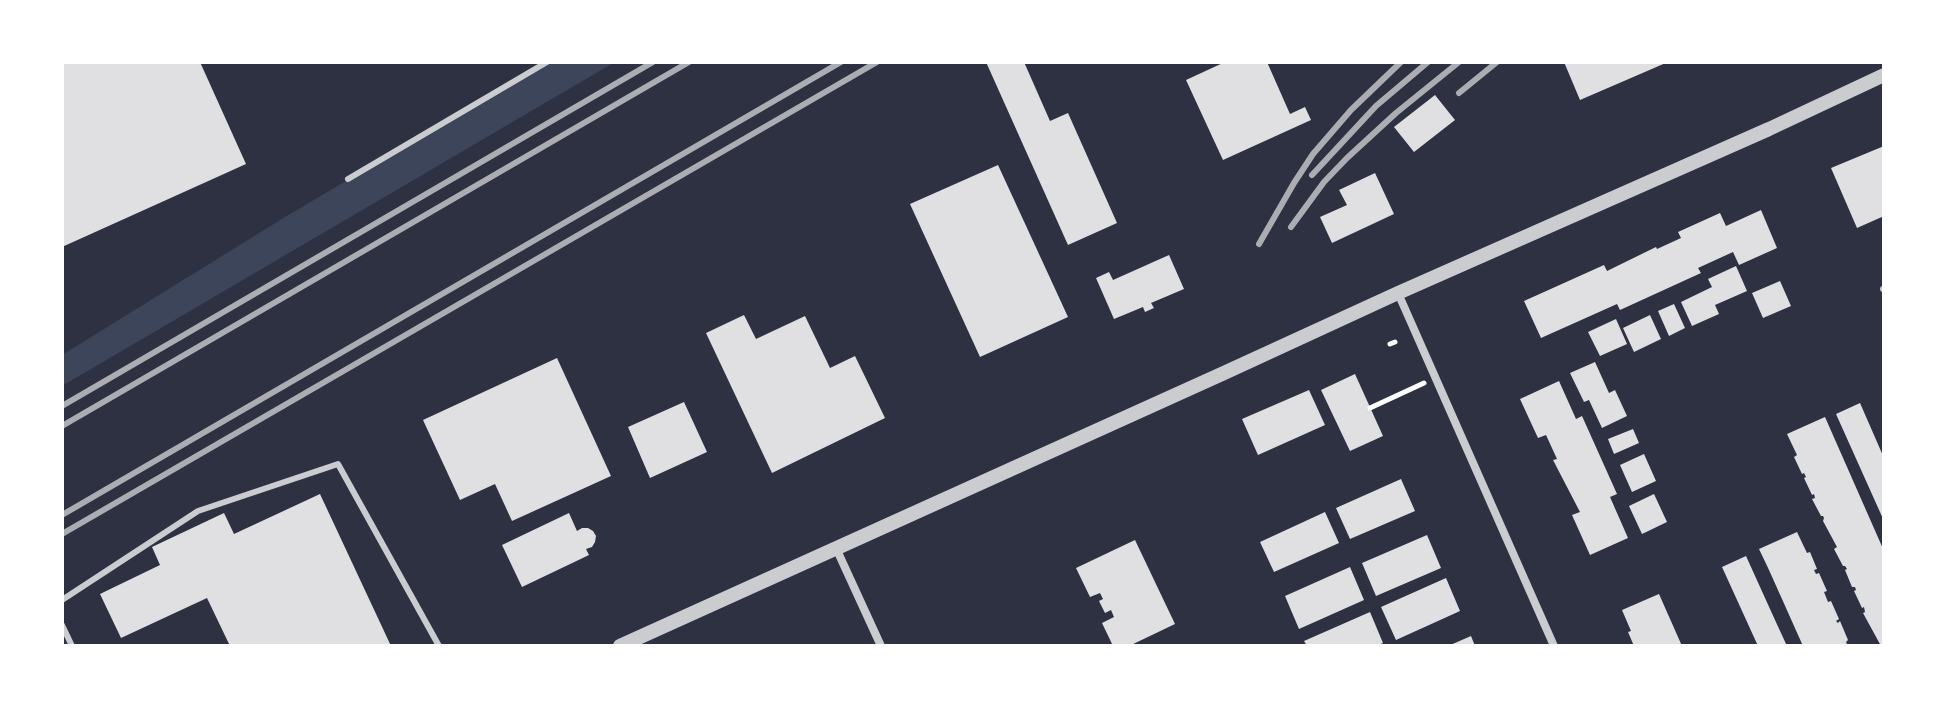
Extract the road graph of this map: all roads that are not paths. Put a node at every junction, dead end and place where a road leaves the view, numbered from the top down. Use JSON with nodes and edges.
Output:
{"nodes":[{"id":1,"x":547,"y":62,"type":"edge"},
{"id":2,"x":1884,"y":75,"type":"edge"},
{"id":3,"x":348,"y":179,"type":"dead end"},
{"id":4,"x":1398,"y":293,"type":"junction"},
{"id":5,"x":836,"y":548,"type":"junction"},
{"id":6,"x":62,"y":600,"type":"edge"},
{"id":7,"x":62,"y":625,"type":"edge"},
{"id":8,"x":72,"y":646,"type":"edge"},
{"id":9,"x":439,"y":646,"type":"edge"},
{"id":10,"x":620,"y":646,"type":"edge"},
{"id":11,"x":881,"y":646,"type":"edge"},
{"id":12,"x":1554,"y":646,"type":"edge"}],
"edges":[{"from":1,"to":3,"type":"lane"},
{"from":2,"to":4,"type":"street"},
{"from":4,"to":5,"type":"street"},
{"from":4,"to":12,"type":"street"},
{"from":5,"to":10,"type":"street"},
{"from":5,"to":11,"type":"street"},
{"from":6,"to":9,"type":"lane"},
{"from":7,"to":8,"type":"lane"}]}
